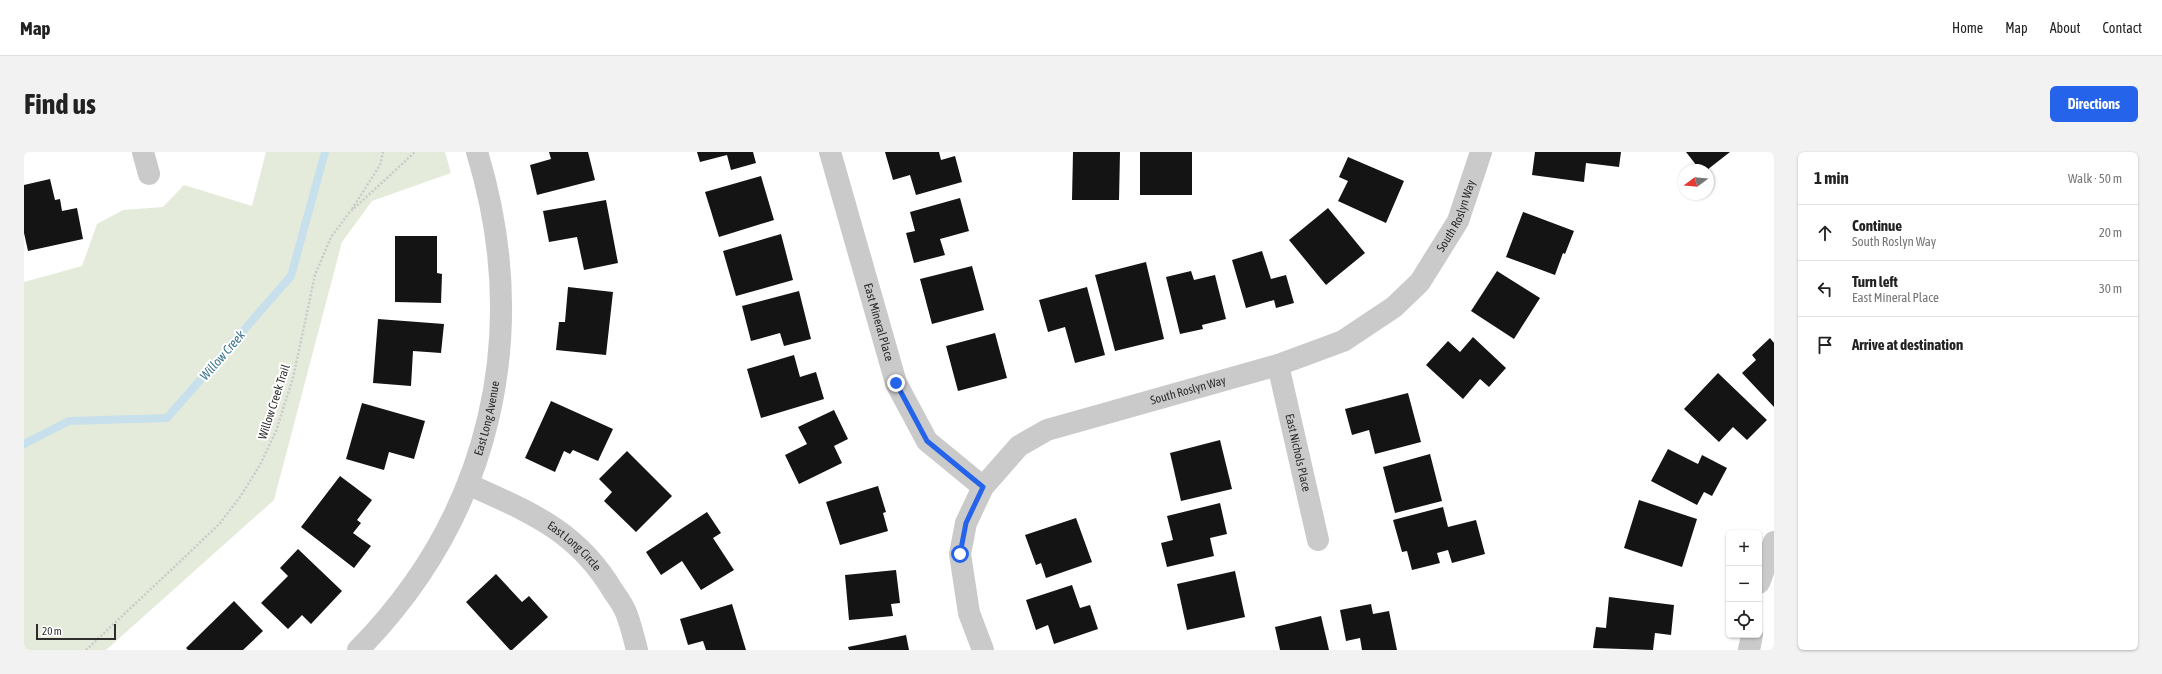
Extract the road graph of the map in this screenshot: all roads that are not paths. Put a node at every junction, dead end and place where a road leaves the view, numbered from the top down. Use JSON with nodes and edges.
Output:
{"nodes":[{"id":1,"x":143,"y":152,"type":"edge"},
{"id":2,"x":477,"y":152,"type":"edge"},
{"id":3,"x":830,"y":152,"type":"edge"},
{"id":4,"x":1481,"y":152,"type":"edge"},
{"id":5,"x":149,"y":174,"type":"dead end"},
{"id":6,"x":1278,"y":365,"type":"junction"},
{"id":7,"x":468,"y":484,"type":"junction"},
{"id":8,"x":983,"y":487,"type":"junction"},
{"id":9,"x":1318,"y":540,"type":"dead end"},
{"id":10,"x":1774,"y":542,"type":"edge"},
{"id":11,"x":1762,"y":575,"type":"edge"},
{"id":12,"x":1751,"y":638,"type":"edge"},
{"id":13,"x":358,"y":650,"type":"edge"},
{"id":14,"x":637,"y":650,"type":"edge"},
{"id":15,"x":983,"y":650,"type":"edge"},
{"id":16,"x":1749,"y":650,"type":"edge"}],
"edges":[{"from":1,"to":5,"type":"street"},
{"from":2,"to":7,"type":"street","name":"East Long Avenue"},
{"from":3,"to":8,"type":"street","name":"East Mineral Place"},
{"from":4,"to":6,"type":"street","name":"South Roslyn Way"},
{"from":6,"to":8,"type":"street","name":"South Roslyn Way"},
{"from":6,"to":9,"type":"street","name":"East Nichols Place"},
{"from":7,"to":13,"type":"street","name":"East Long Avenue"},
{"from":7,"to":14,"type":"street","name":"East Long Circle"},
{"from":8,"to":15,"type":"street","name":"South Roslyn Way"},
{"from":10,"to":11,"type":"street"},
{"from":12,"to":16,"type":"street"}]}
